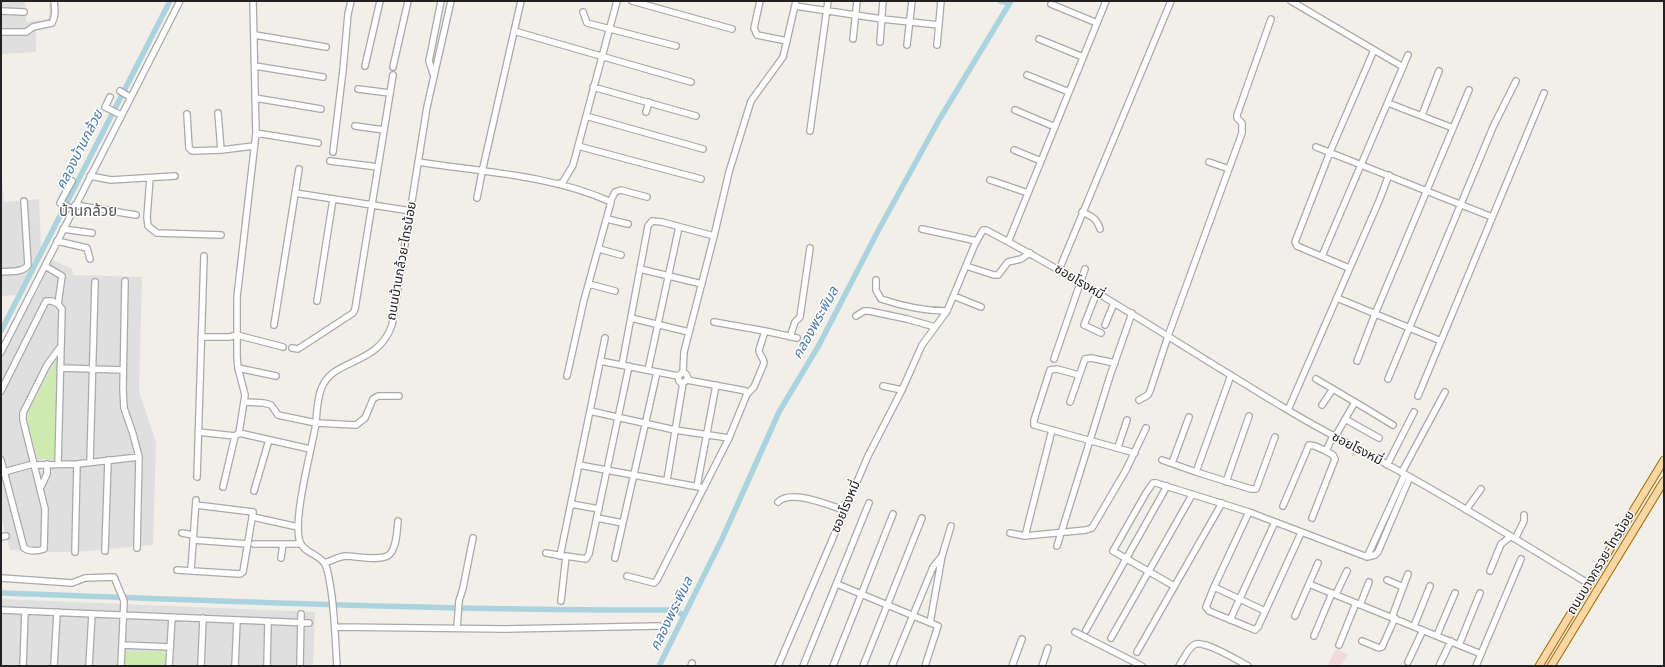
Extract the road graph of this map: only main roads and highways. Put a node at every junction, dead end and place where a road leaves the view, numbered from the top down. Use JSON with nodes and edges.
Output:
{"nodes":[{"id":1,"x":1664,"y":460,"type":"edge"},
{"id":2,"x":1664,"y":481,"type":"edge"},
{"id":3,"x":1539,"y":666,"type":"edge"},
{"id":4,"x":1551,"y":666,"type":"edge"}],
"edges":[{"from":1,"to":3,"type":"main road","name":"ถนนบางกรวย-ไทรน้อย"},
{"from":2,"to":4,"type":"main road","name":"ถนนบางกรวย-ไทรน้อย"}]}
